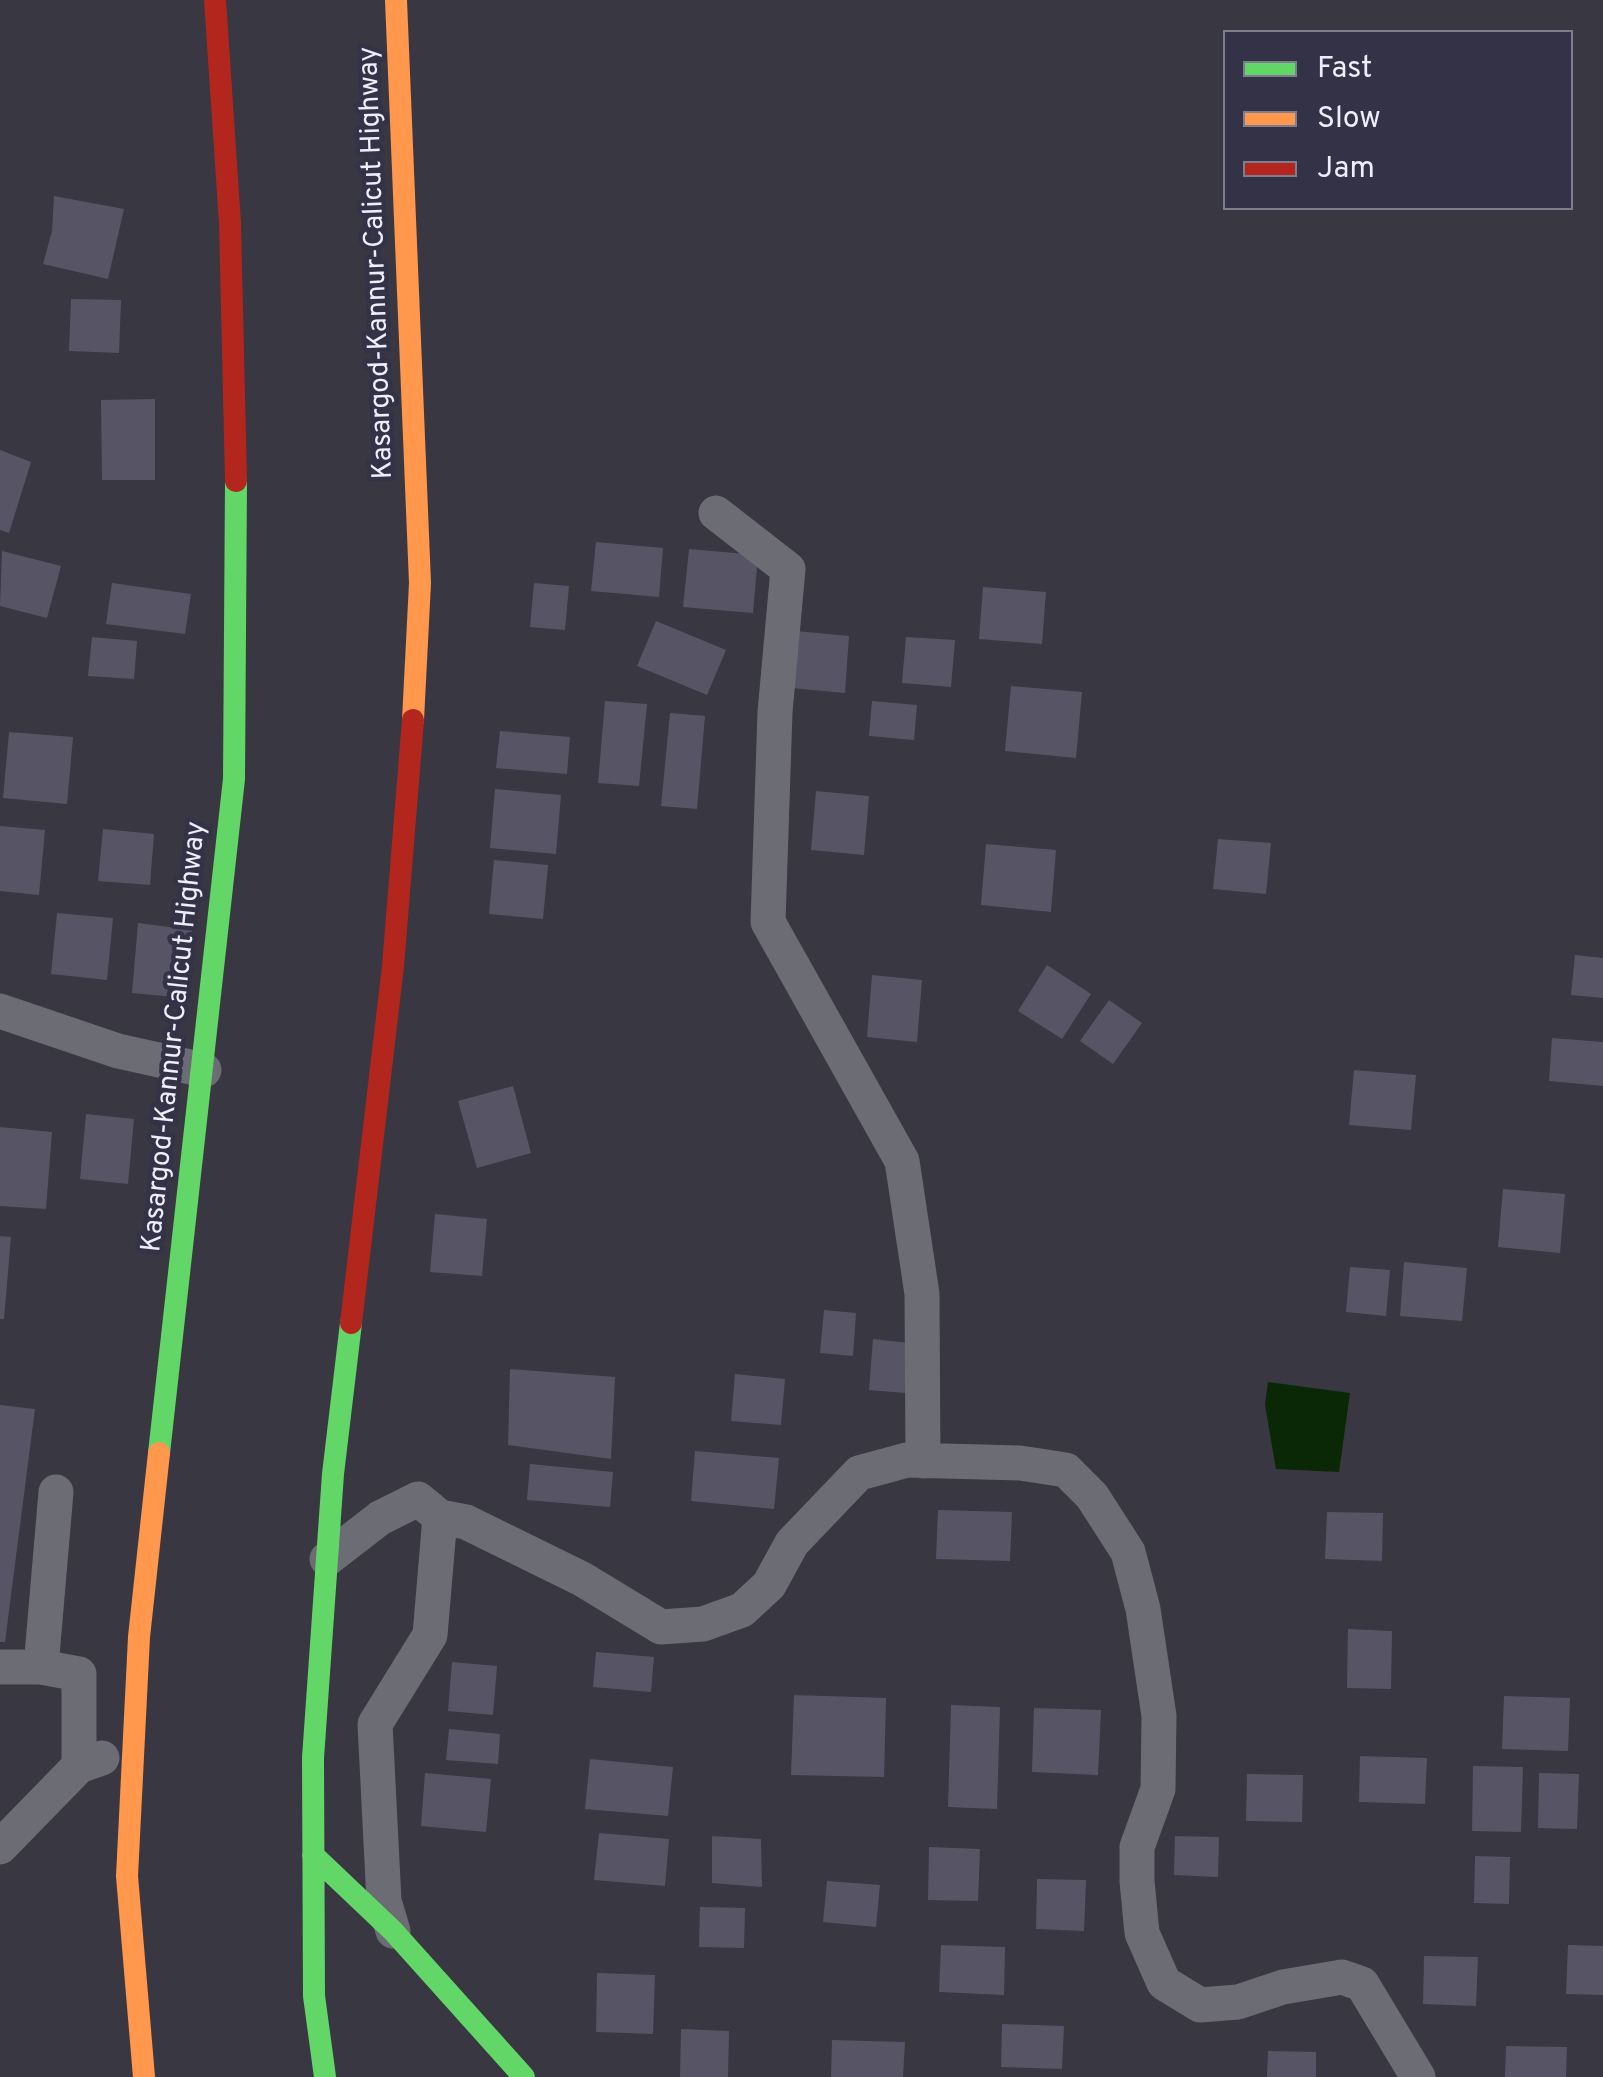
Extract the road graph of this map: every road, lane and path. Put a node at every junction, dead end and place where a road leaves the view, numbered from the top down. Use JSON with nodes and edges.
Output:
{"nodes":[{"id":1,"x":216,"y":0,"type":"edge"},
{"id":2,"x":396,"y":0,"type":"edge"},
{"id":3,"x":716,"y":513,"type":"dead end"},
{"id":4,"x":0,"y":1012,"type":"edge"},
{"id":5,"x":204,"y":1070,"type":"junction"},
{"id":6,"x":924,"y":1461,"type":"junction"},
{"id":7,"x":56,"y":1492,"type":"dead end"},
{"id":8,"x":440,"y":1517,"type":"junction"},
{"id":9,"x":327,"y":1559,"type":"junction"},
{"id":10,"x":42,"y":1666,"type":"junction"},
{"id":11,"x":0,"y":1667,"type":"edge"},
{"id":12,"x":131,"y":1747,"type":"junction"},
{"id":13,"x":79,"y":1766,"type":"junction"},
{"id":14,"x":0,"y":1847,"type":"edge"},
{"id":15,"x":313,"y":1855,"type":"junction"},
{"id":16,"x":392,"y":1931,"type":"junction"},
{"id":17,"x":144,"y":2077,"type":"edge"},
{"id":18,"x":325,"y":2077,"type":"edge"},
{"id":19,"x":524,"y":2077,"type":"edge"},
{"id":20,"x":1418,"y":2077,"type":"edge"}],
"edges":[{"from":1,"to":5,"type":"main road","name":"Kasargod-Kannur-Calicut Highway"},
{"from":2,"to":9,"type":"main road","name":"Kasargod-Kannur-Calicut Highway"},
{"from":3,"to":6,"type":"street"},
{"from":4,"to":5,"type":"street"},
{"from":5,"to":12,"type":"main road","name":"Kasargod-Kannur-Calicut Highway"},
{"from":6,"to":8,"type":"street"},
{"from":6,"to":20,"type":"street"},
{"from":7,"to":10,"type":"street"},
{"from":8,"to":9,"type":"street"},
{"from":8,"to":16,"type":"street"},
{"from":9,"to":15,"type":"main road","name":"Kasargod-Kannur-Calicut Highway"},
{"from":10,"to":11,"type":"street"},
{"from":10,"to":13,"type":"street"},
{"from":12,"to":13,"type":"street"},
{"from":12,"to":17,"type":"main road","name":"Kasargod-Kannur-Calicut Highway"},
{"from":13,"to":14,"type":"street"},
{"from":15,"to":16,"type":"main road"},
{"from":15,"to":18,"type":"main road","name":"Kasargod-Kannur-Calicut Highway"},
{"from":16,"to":19,"type":"main road"}]}
